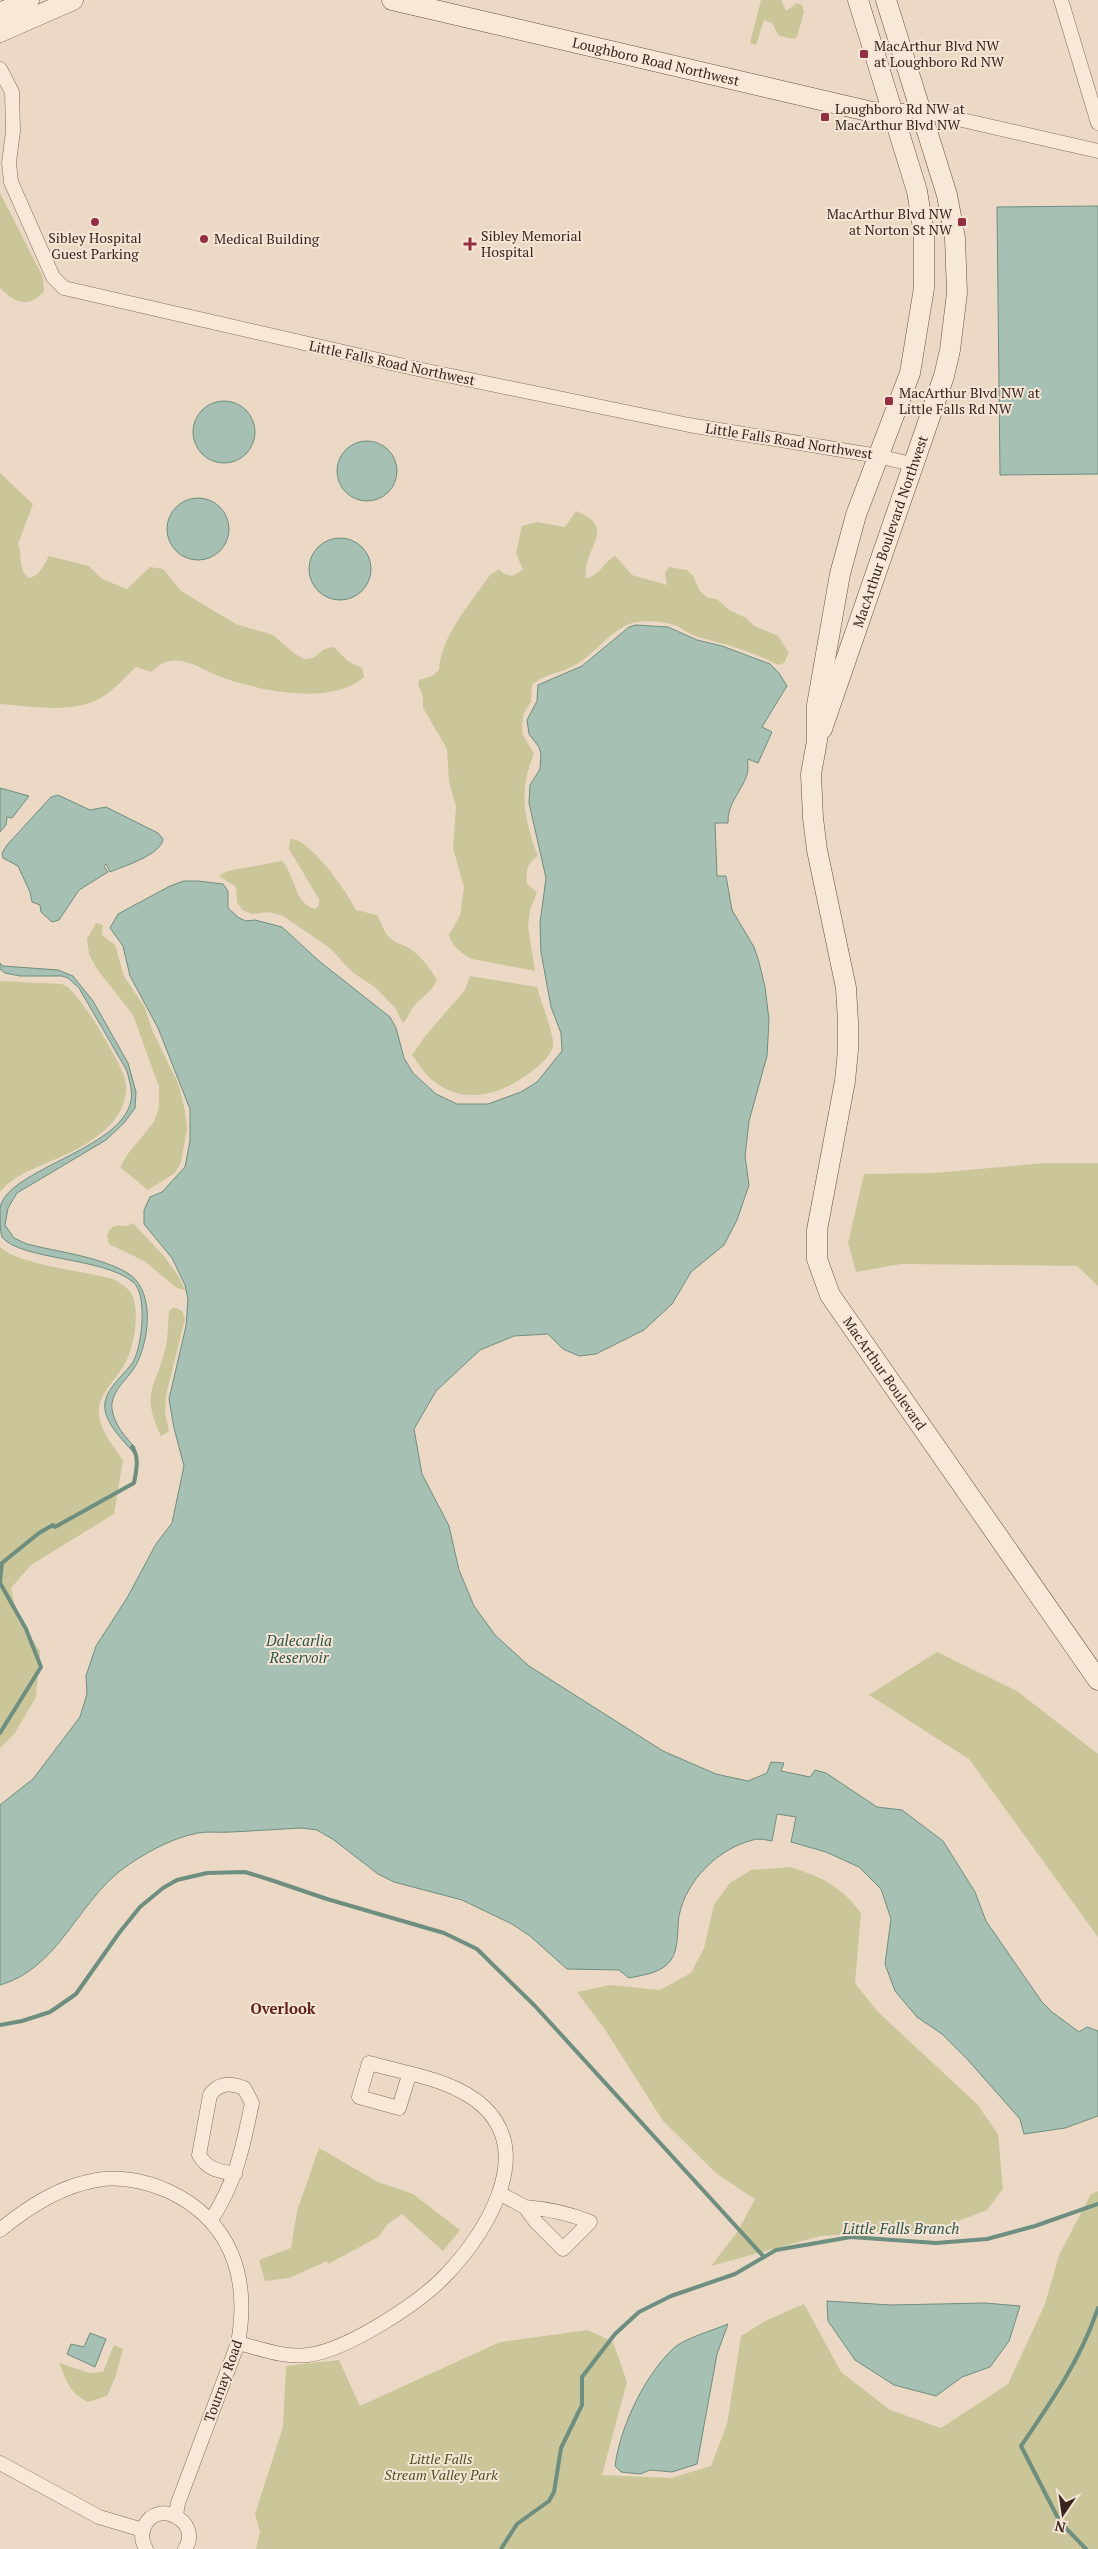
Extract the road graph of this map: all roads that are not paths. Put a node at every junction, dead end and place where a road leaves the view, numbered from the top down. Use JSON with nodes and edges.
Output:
{"nodes":[{"id":1,"x":29,"y":0,"type":"edge"},
{"id":2,"x":73,"y":0,"type":"edge"},
{"id":3,"x":392,"y":0,"type":"edge"},
{"id":4,"x":858,"y":0,"type":"edge"},
{"id":5,"x":886,"y":0,"type":"edge"},
{"id":6,"x":1061,"y":0,"type":"edge"},
{"id":7,"x":0,"y":13,"type":"edge"},
{"id":8,"x":0,"y":32,"type":"edge"},
{"id":9,"x":0,"y":69,"type":"edge"},
{"id":10,"x":6,"y":107,"type":"edge"},
{"id":11,"x":920,"y":113,"type":"junction"},
{"id":12,"x":893,"y":115,"type":"junction"},
{"id":13,"x":1098,"y":123,"type":"edge"},
{"id":14,"x":1098,"y":151,"type":"edge"},
{"id":15,"x":878,"y":456,"type":"junction"},
{"id":16,"x":912,"y":464,"type":"junction"},
{"id":17,"x":817,"y":741,"type":"junction"},
{"id":18,"x":848,"y":1020,"type":"joint"},
{"id":19,"x":1098,"y":1680,"type":"edge"},
{"id":20,"x":409,"y":2075,"type":"dead end"},
{"id":21,"x":235,"y":2174,"type":"junction"},
{"id":22,"x":501,"y":2194,"type":"junction"},
{"id":23,"x":525,"y":2207,"type":"dead end"},
{"id":24,"x":211,"y":2220,"type":"junction"},
{"id":25,"x":0,"y":2230,"type":"edge"},
{"id":26,"x":238,"y":2343,"type":"junction"},
{"id":27,"x":0,"y":2463,"type":"edge"},
{"id":28,"x":176,"y":2515,"type":"junction"},
{"id":29,"x":143,"y":2530,"type":"junction"},
{"id":30,"x":146,"y":2549,"type":"edge"},
{"id":31,"x":185,"y":2549,"type":"edge"}],
"edges":[{"from":1,"to":7,"type":"main road"},
{"from":2,"to":8,"type":"main road"},
{"from":3,"to":12,"type":"main road","name":"Loughboro Road Northwest"},
{"from":4,"to":12,"type":"main road","name":"MacArthur Boulevard Northwest"},
{"from":5,"to":11,"type":"main road","name":"MacArthur Boulevard Northwest"},
{"from":6,"to":13,"type":"street"},
{"from":9,"to":10,"type":"street","name":"Little Falls Road Northwest"},
{"from":10,"to":15,"type":"street","name":"Little Falls Road Northwest"},
{"from":11,"to":12,"type":"main road","name":"Loughboro Road Northwest"},
{"from":11,"to":14,"type":"street"},
{"from":11,"to":16,"type":"main road","name":"MacArthur Boulevard Northwest"},
{"from":12,"to":15,"type":"main road","name":"MacArthur Boulevard Northwest"},
{"from":15,"to":16,"type":"street","name":"Little Falls Road Northwest"},
{"from":15,"to":17,"type":"main road","name":"MacArthur Boulevard Northwest"},
{"from":16,"to":17,"type":"main road","name":"MacArthur Boulevard Northwest"},
{"from":17,"to":18,"type":"main road","name":"MacArthur Boulevard Northwest"},
{"from":18,"to":19,"type":"main road","name":"MacArthur Boulevard"},
{"from":20,"to":22,"type":"street"},
{"from":21,"to":21,"type":"street"},
{"from":21,"to":24,"type":"street"},
{"from":22,"to":23,"type":"street"},
{"from":22,"to":26,"type":"street"},
{"from":24,"to":25,"type":"street"},
{"from":24,"to":26,"type":"street","name":"Tournay Road"},
{"from":26,"to":28,"type":"street","name":"Tournay Road"},
{"from":27,"to":29,"type":"street"},
{"from":28,"to":29,"type":"street"},
{"from":28,"to":31,"type":"street"},
{"from":29,"to":30,"type":"street"}]}
